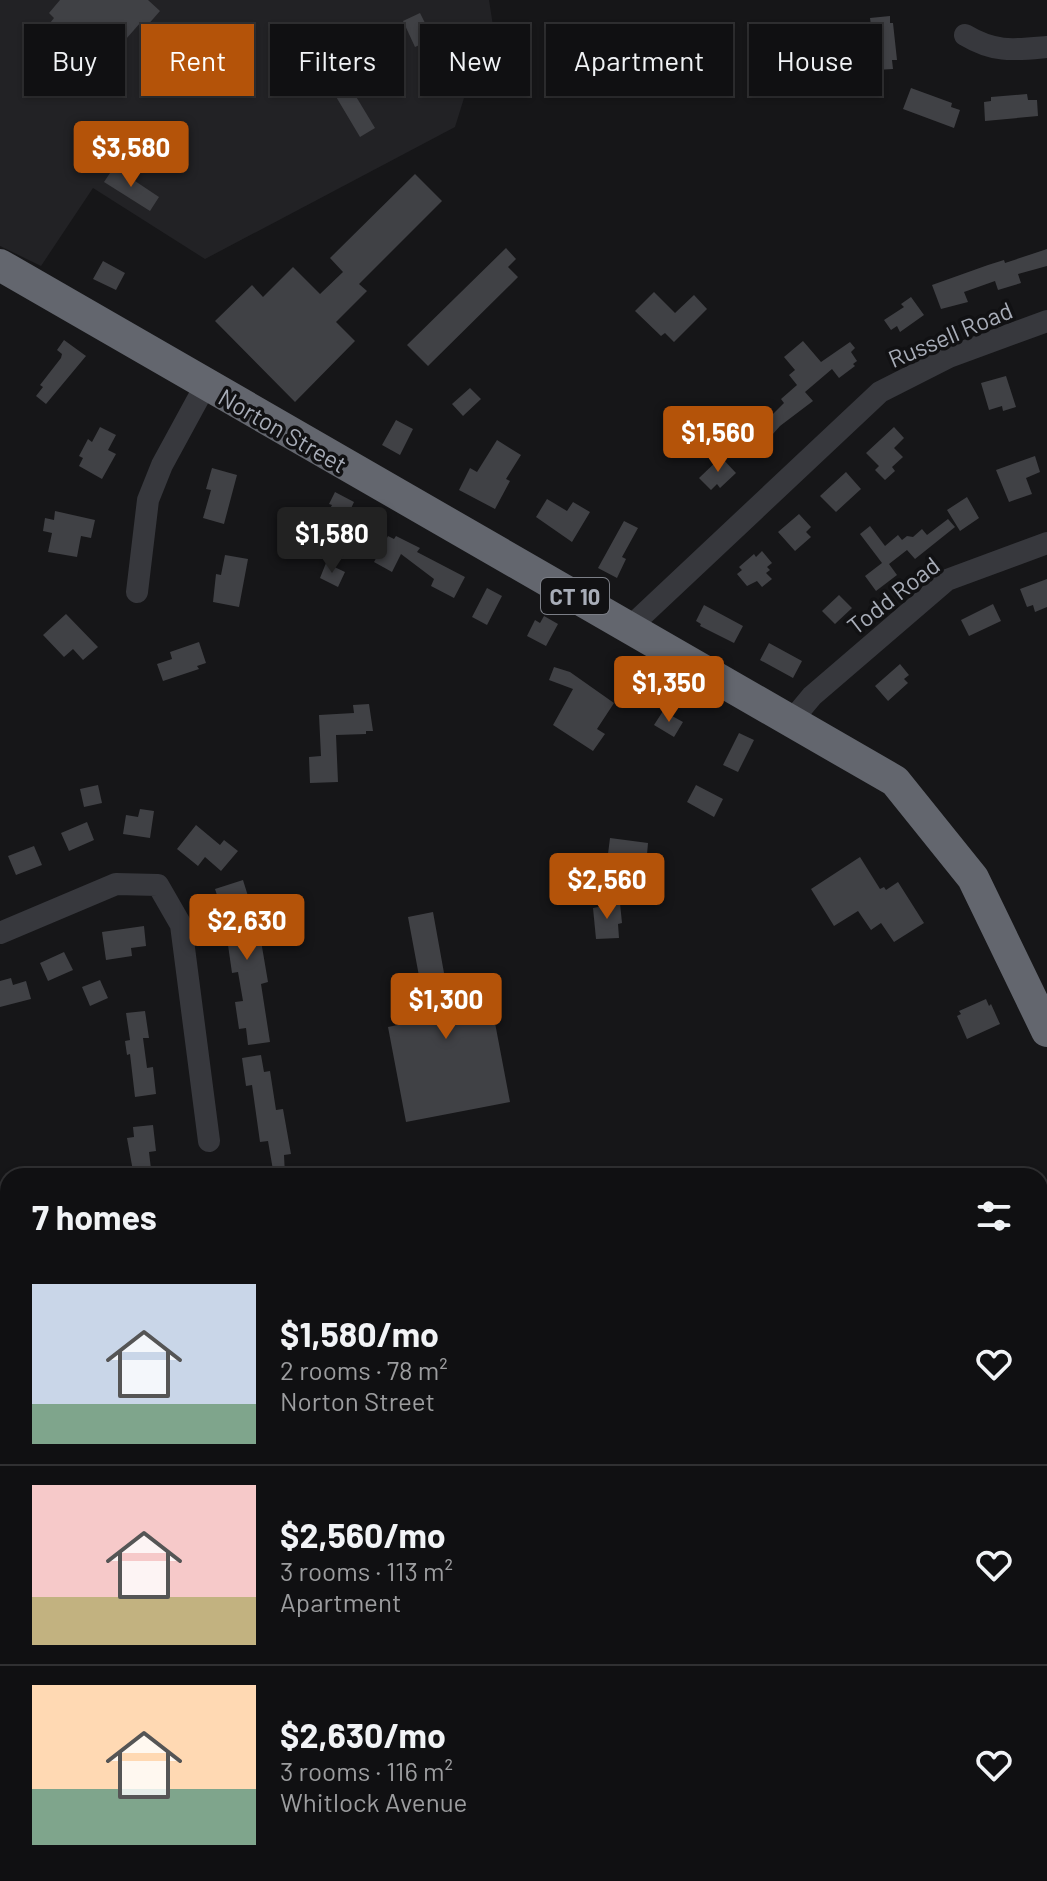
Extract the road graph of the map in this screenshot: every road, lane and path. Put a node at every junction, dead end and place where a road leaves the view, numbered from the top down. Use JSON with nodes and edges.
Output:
{"nodes":[{"id":1,"x":965,"y":35,"type":"dead end"},
{"id":2,"x":1047,"y":47,"type":"edge"},
{"id":3,"x":0,"y":265,"type":"edge"},
{"id":4,"x":1047,"y":321,"type":"edge"},
{"id":5,"x":205,"y":386,"type":"junction"},
{"id":6,"x":1047,"y":543,"type":"edge"},
{"id":7,"x":137,"y":592,"type":"dead end"},
{"id":8,"x":630,"y":627,"type":"junction"},
{"id":9,"x":792,"y":720,"type":"junction"},
{"id":10,"x":0,"y":933,"type":"edge"},
{"id":11,"x":1047,"y":1031,"type":"edge"},
{"id":12,"x":209,"y":1141,"type":"dead end"}],
"edges":[{"from":1,"to":2,"type":"street"},
{"from":3,"to":5,"type":"highway","name":"Norton Street","number":"CT 10"},
{"from":4,"to":8,"type":"street","name":"Russell Road"},
{"from":5,"to":7,"type":"street"},
{"from":5,"to":8,"type":"highway","name":"Norton Street","number":"CT 10"},
{"from":6,"to":9,"type":"street","name":"Todd Road"},
{"from":8,"to":9,"type":"highway","name":"Norton Street","number":"CT 10"},
{"from":9,"to":11,"type":"highway","name":"Norton Street","number":"CT 10"},
{"from":10,"to":12,"type":"street"}]}
